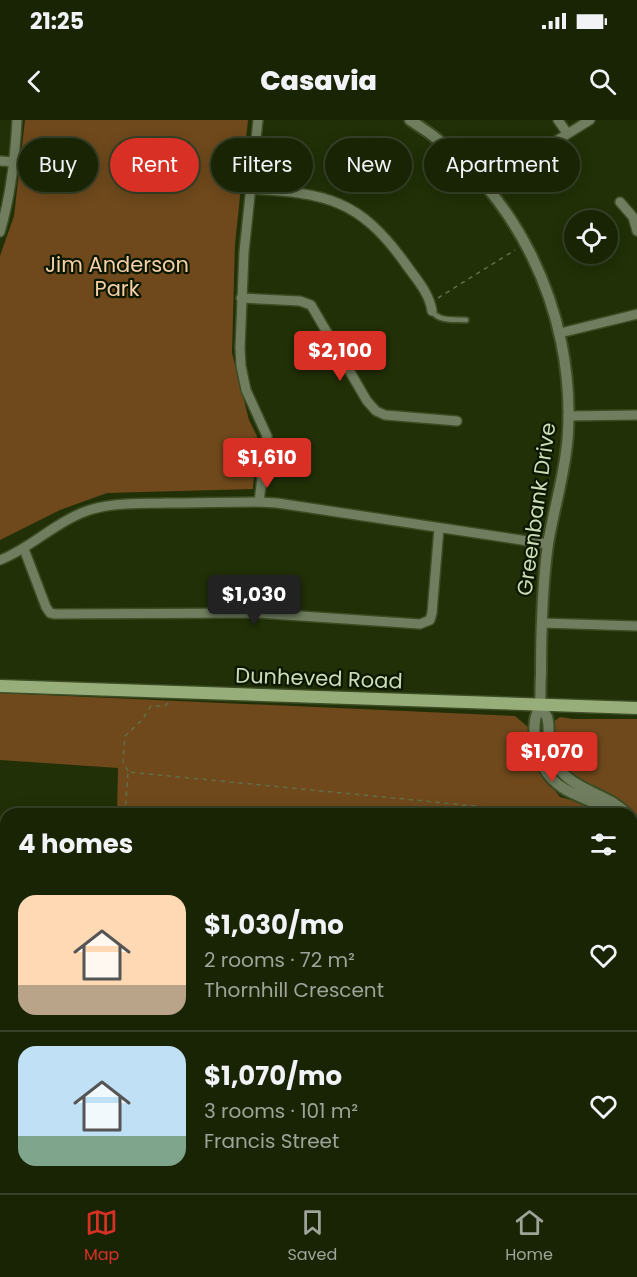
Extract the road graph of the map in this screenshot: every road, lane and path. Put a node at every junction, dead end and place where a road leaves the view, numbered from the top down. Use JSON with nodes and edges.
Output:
{"nodes":[{"id":1,"x":16,"y":120,"type":"edge"},
{"id":2,"x":258,"y":120,"type":"edge"},
{"id":3,"x":410,"y":120,"type":"edge"},
{"id":4,"x":558,"y":120,"type":"edge"},
{"id":5,"x":590,"y":120,"type":"edge"},
{"id":6,"x":567,"y":133,"type":"junction"},
{"id":7,"x":256,"y":138,"type":"edge"},
{"id":8,"x":434,"y":138,"type":"edge"},
{"id":9,"x":559,"y":138,"type":"edge"},
{"id":10,"x":0,"y":161,"type":"edge"},
{"id":11,"x":15,"y":162,"type":"junction"},
{"id":12,"x":250,"y":192,"type":"edge"},
{"id":13,"x":287,"y":192,"type":"edge"},
{"id":14,"x":491,"y":192,"type":"edge"},
{"id":15,"x":620,"y":202,"type":"dead end"},
{"id":16,"x":635,"y":216,"type":"edge"},
{"id":17,"x":637,"y":231,"type":"edge"},
{"id":18,"x":0,"y":232,"type":"edge"},
{"id":19,"x":516,"y":249,"type":"dead end"},
{"id":20,"x":241,"y":298,"type":"junction"},
{"id":21,"x":431,"y":307,"type":"junction"},
{"id":22,"x":637,"y":314,"type":"edge"},
{"id":23,"x":466,"y":320,"type":"dead end"},
{"id":24,"x":560,"y":333,"type":"junction"},
{"id":25,"x":637,"y":415,"type":"edge"},
{"id":26,"x":568,"y":416,"type":"junction"},
{"id":27,"x":457,"y":422,"type":"dead end"},
{"id":28,"x":259,"y":501,"type":"junction"},
{"id":29,"x":439,"y":528,"type":"junction"},
{"id":30,"x":548,"y":544,"type":"junction"},
{"id":31,"x":24,"y":549,"type":"junction"},
{"id":32,"x":0,"y":560,"type":"edge"},
{"id":33,"x":542,"y":623,"type":"junction"},
{"id":34,"x":637,"y":626,"type":"edge"},
{"id":35,"x":0,"y":686,"type":"edge"},
{"id":36,"x":179,"y":693,"type":"junction"},
{"id":37,"x":540,"y":705,"type":"junction"},
{"id":38,"x":637,"y":708,"type":"edge"},
{"id":39,"x":128,"y":772,"type":"junction"},
{"id":40,"x":125,"y":808,"type":"edge"},
{"id":41,"x":496,"y":808,"type":"edge"},
{"id":42,"x":604,"y":808,"type":"edge"},
{"id":43,"x":620,"y":808,"type":"edge"}],
"edges":[{"from":1,"to":11,"type":"street"},
{"from":2,"to":7,"type":"street"},
{"from":3,"to":8,"type":"street","name":"Greenbank Drive"},
{"from":4,"to":6,"type":"street"},
{"from":5,"to":6,"type":"street"},
{"from":6,"to":9,"type":"street"},
{"from":10,"to":11,"type":"street"},
{"from":11,"to":18,"type":"street"},
{"from":12,"to":20,"type":"street"},
{"from":13,"to":21,"type":"street"},
{"from":14,"to":24,"type":"street","name":"Greenbank Drive"},
{"from":15,"to":16,"type":"street"},
{"from":16,"to":17,"type":"street"},
{"from":19,"to":21,"type":"path"},
{"from":20,"to":27,"type":"street"},
{"from":20,"to":28,"type":"street"},
{"from":21,"to":23,"type":"lane"},
{"from":22,"to":24,"type":"street"},
{"from":24,"to":26,"type":"street","name":"Greenbank Drive"},
{"from":25,"to":26,"type":"street"},
{"from":26,"to":30,"type":"street","name":"Greenbank Drive"},
{"from":28,"to":29,"type":"street"},
{"from":28,"to":31,"type":"street"},
{"from":29,"to":30,"type":"street"},
{"from":29,"to":31,"type":"street"},
{"from":30,"to":33,"type":"street","name":"Greenbank Drive"},
{"from":31,"to":32,"type":"street"},
{"from":33,"to":34,"type":"street"},
{"from":33,"to":37,"type":"street","name":"Greenbank Drive"},
{"from":35,"to":36,"type":"main road","name":"Dunheved Road"},
{"from":36,"to":37,"type":"main road","name":"Dunheved Road"},
{"from":36,"to":39,"type":"path"},
{"from":37,"to":38,"type":"main road","name":"Dunheved Road"},
{"from":37,"to":42,"type":"street"},
{"from":37,"to":43,"type":"street"},
{"from":39,"to":40,"type":"path"},
{"from":39,"to":41,"type":"path"}]}
